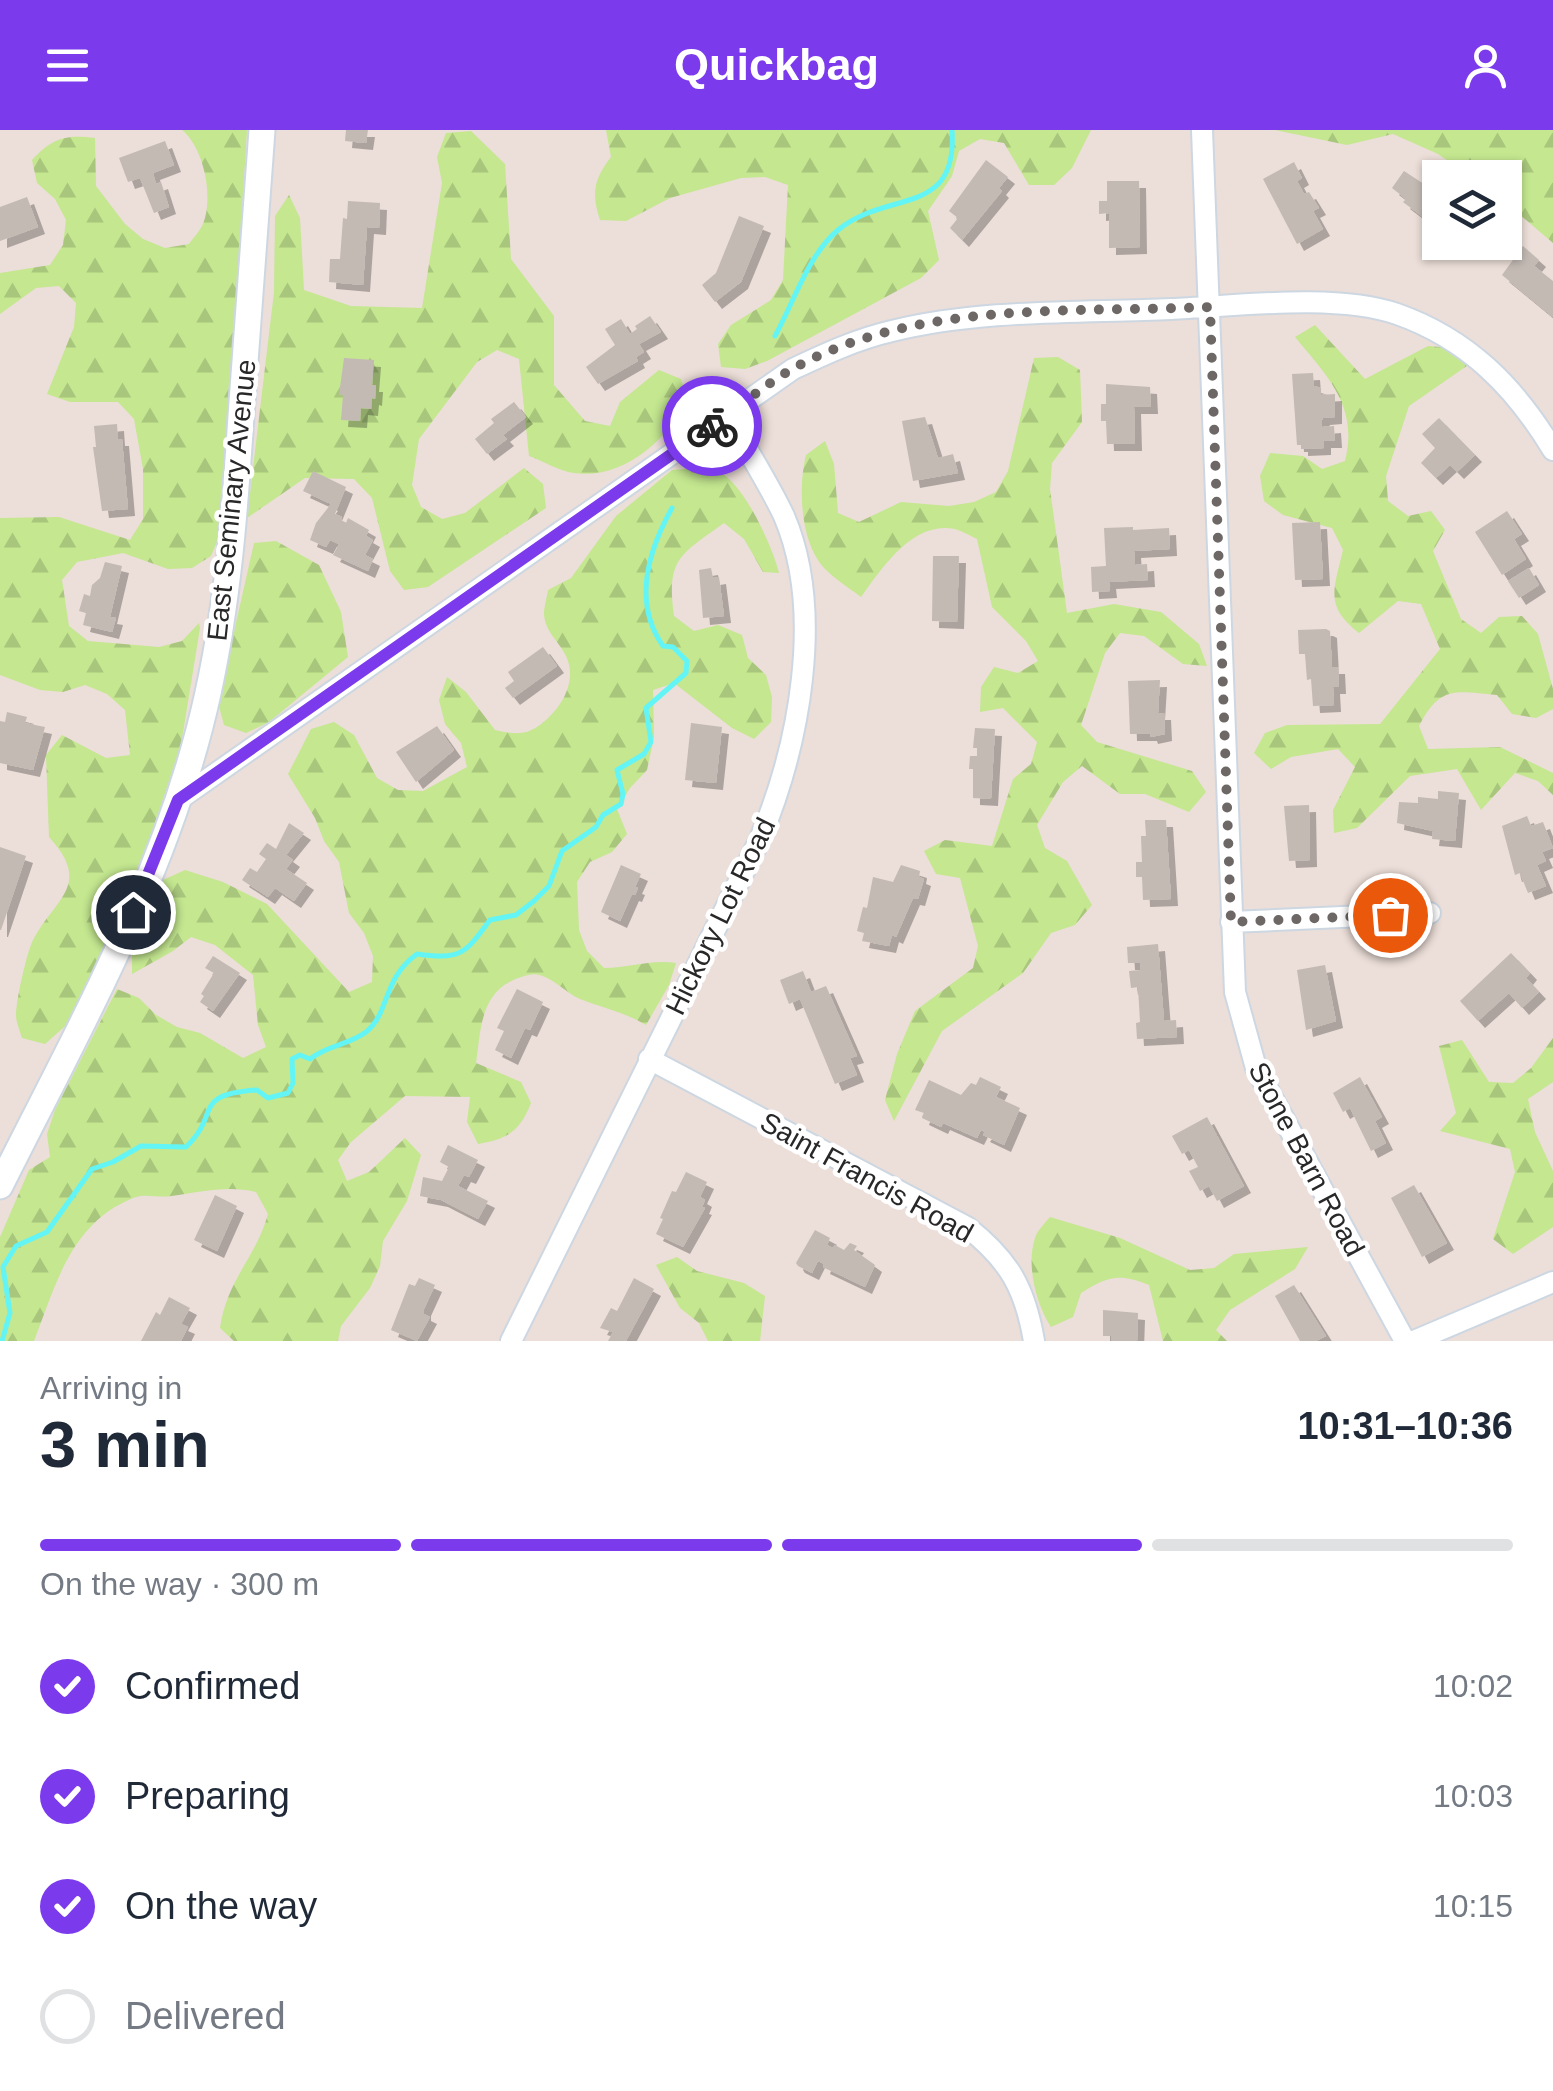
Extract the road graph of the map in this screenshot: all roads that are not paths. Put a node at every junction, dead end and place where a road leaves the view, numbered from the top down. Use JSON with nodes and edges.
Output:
{"nodes":[{"id":1,"x":262,"y":130,"type":"edge"},
{"id":2,"x":1202,"y":130,"type":"edge"},
{"id":3,"x":1210,"y":307,"type":"junction"},
{"id":4,"x":727,"y":415,"type":"junction"},
{"id":5,"x":1553,"y":450,"type":"edge"},
{"id":6,"x":178,"y":800,"type":"junction"},
{"id":7,"x":1430,"y":914,"type":"dead end"},
{"id":8,"x":1231,"y":922,"type":"junction"},
{"id":9,"x":649,"y":1059,"type":"junction"},
{"id":10,"x":0,"y":1186,"type":"edge"},
{"id":11,"x":1553,"y":1282,"type":"edge"},
{"id":12,"x":511,"y":1341,"type":"edge"},
{"id":13,"x":1034,"y":1341,"type":"edge"},
{"id":14,"x":1405,"y":1341,"type":"edge"},
{"id":15,"x":1414,"y":1341,"type":"edge"}],
"edges":[{"from":1,"to":6,"type":"street","name":"East Seminary Avenue"},
{"from":2,"to":3,"type":"street","name":"Stone Barn Road"},
{"from":3,"to":4,"type":"street"},
{"from":3,"to":5,"type":"street"},
{"from":3,"to":8,"type":"street","name":"Stone Barn Road"},
{"from":4,"to":6,"type":"street"},
{"from":4,"to":9,"type":"street","name":"Hickory Lot Road"},
{"from":6,"to":10,"type":"street","name":"East Seminary Avenue"},
{"from":7,"to":8,"type":"street"},
{"from":8,"to":14,"type":"street","name":"Stone Barn Road"},
{"from":9,"to":12,"type":"street","name":"Hickory Lot Road"},
{"from":9,"to":13,"type":"street","name":"Saint Francis Road"},
{"from":11,"to":15,"type":"street"}]}
